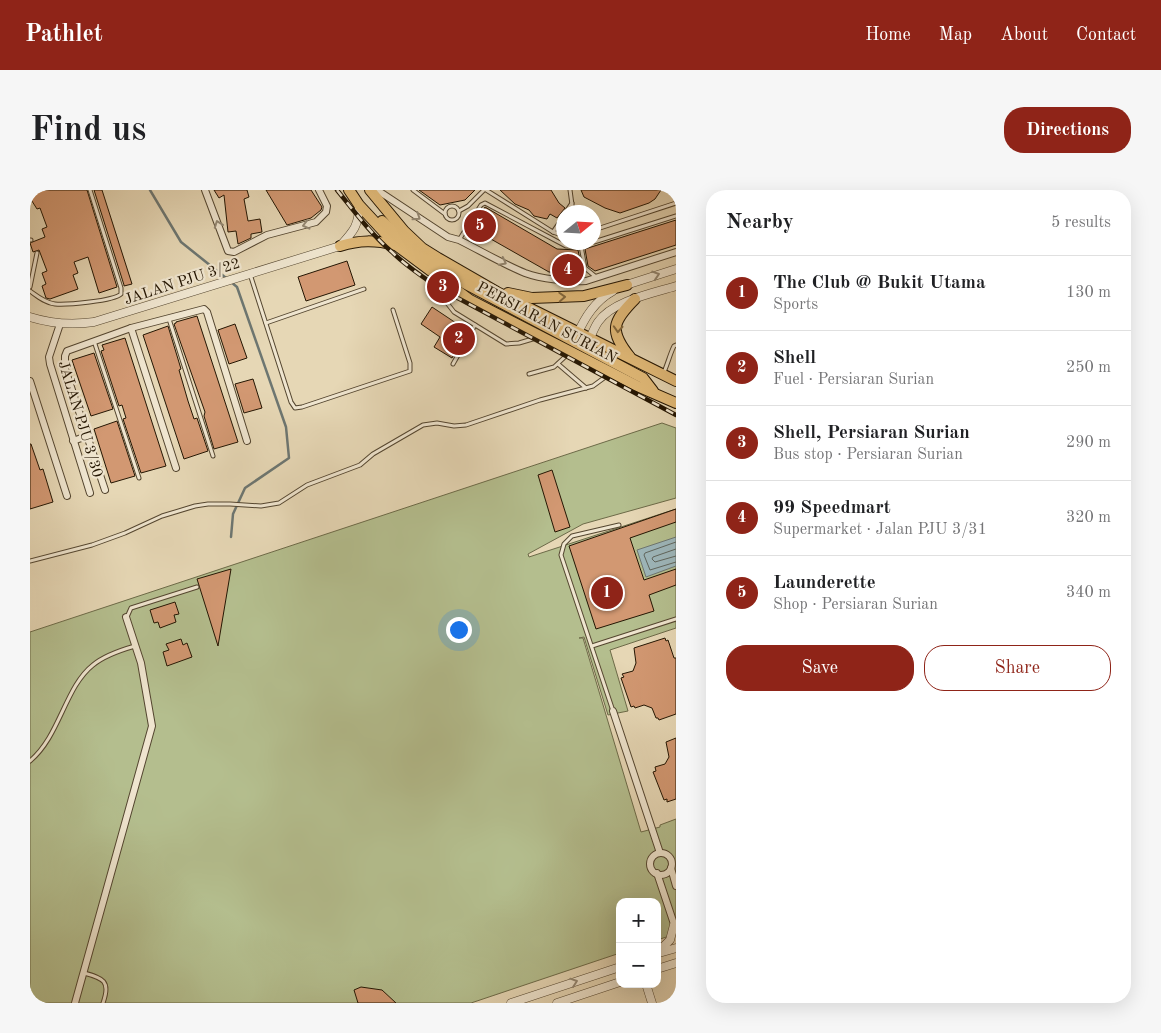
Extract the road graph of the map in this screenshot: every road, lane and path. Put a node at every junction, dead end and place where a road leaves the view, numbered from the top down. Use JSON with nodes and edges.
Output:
{"nodes":[{"id":1,"x":90,"y":190,"type":"edge"},
{"id":2,"x":205,"y":190,"type":"edge"},
{"id":3,"x":319,"y":190,"type":"edge"},
{"id":4,"x":349,"y":190,"type":"edge"},
{"id":5,"x":370,"y":190,"type":"edge"},
{"id":6,"x":377,"y":190,"type":"edge"},
{"id":7,"x":413,"y":190,"type":"edge"},
{"id":8,"x":485,"y":190,"type":"edge"},
{"id":9,"x":570,"y":190,"type":"edge"},
{"id":10,"x":572,"y":203,"type":"edge"},
{"id":11,"x":676,"y":203,"type":"edge"},
{"id":12,"x":359,"y":205,"type":"junction"},
{"id":13,"x":459,"y":211,"type":"junction"},
{"id":14,"x":366,"y":213,"type":"junction"},
{"id":15,"x":445,"y":214,"type":"junction"},
{"id":16,"x":676,"y":216,"type":"edge"},
{"id":17,"x":601,"y":228,"type":"edge"},
{"id":18,"x":556,"y":229,"type":"edge"},
{"id":19,"x":554,"y":232,"type":"joint"},
{"id":20,"x":601,"y":239,"type":"edge"},
{"id":21,"x":459,"y":240,"type":"junction"},
{"id":22,"x":556,"y":241,"type":"edge"},
{"id":23,"x":396,"y":245,"type":"junction"},
{"id":24,"x":340,"y":246,"type":"junction"},
{"id":25,"x":582,"y":250,"type":"edge"},
{"id":26,"x":37,"y":252,"type":"dead end"},
{"id":27,"x":676,"y":252,"type":"edge"},
{"id":28,"x":676,"y":269,"type":"edge"},
{"id":29,"x":250,"y":273,"type":"junction"},
{"id":30,"x":597,"y":278,"type":"junction"},
{"id":31,"x":444,"y":282,"type":"junction"},
{"id":32,"x":627,"y":285,"type":"junction"},
{"id":33,"x":676,"y":286,"type":"edge"},
{"id":34,"x":30,"y":289,"type":"edge"},
{"id":35,"x":364,"y":289,"type":"dead end"},
{"id":36,"x":497,"y":292,"type":"junction"},
{"id":37,"x":635,"y":299,"type":"junction"},
{"id":38,"x":393,"y":310,"type":"dead end"},
{"id":39,"x":30,"y":317,"type":"edge"},
{"id":40,"x":168,"y":318,"type":"junction"},
{"id":41,"x":266,"y":323,"type":"junction"},
{"id":42,"x":60,"y":324,"type":"junction"},
{"id":43,"x":475,"y":325,"type":"junction"},
{"id":44,"x":132,"y":328,"type":"junction"},
{"id":45,"x":541,"y":336,"type":"junction"},
{"id":46,"x":94,"y":341,"type":"junction"},
{"id":47,"x":574,"y":342,"type":"junction"},
{"id":48,"x":588,"y":343,"type":"junction"},
{"id":49,"x":676,"y":345,"type":"edge"},
{"id":50,"x":632,"y":359,"type":"junction"},
{"id":51,"x":453,"y":364,"type":"dead end"},
{"id":52,"x":559,"y":365,"type":"junction"},
{"id":53,"x":611,"y":373,"type":"junction"},
{"id":54,"x":529,"y":374,"type":"dead end"},
{"id":55,"x":663,"y":375,"type":"junction"},
{"id":56,"x":30,"y":381,"type":"edge"},
{"id":57,"x":676,"y":382,"type":"edge"},
{"id":58,"x":586,"y":387,"type":"junction"},
{"id":59,"x":656,"y":394,"type":"junction"},
{"id":60,"x":676,"y":403,"type":"edge"},
{"id":61,"x":82,"y":421,"type":"junction"},
{"id":62,"x":68,"y":425,"type":"junction"},
{"id":63,"x":87,"y":436,"type":"junction"},
{"id":64,"x":73,"y":441,"type":"junction"},
{"id":65,"x":247,"y":442,"type":"dead end"},
{"id":66,"x":213,"y":456,"type":"dead end"},
{"id":67,"x":176,"y":468,"type":"dead end"},
{"id":68,"x":139,"y":478,"type":"dead end"},
{"id":69,"x":105,"y":490,"type":"dead end"},
{"id":70,"x":90,"y":493,"type":"dead end"},
{"id":71,"x":67,"y":496,"type":"dead end"},
{"id":72,"x":619,"y":525,"type":"dead end"},
{"id":73,"x":30,"y":561,"type":"edge"},
{"id":74,"x":196,"y":587,"type":"dead end"},
{"id":75,"x":126,"y":617,"type":"joint"},
{"id":76,"x":676,"y":619,"type":"edge"},
{"id":77,"x":136,"y":646,"type":"junction"},
{"id":78,"x":592,"y":646,"type":"junction"},
{"id":79,"x":613,"y":711,"type":"joint"},
{"id":80,"x":30,"y":761,"type":"edge"},
{"id":81,"x":660,"y":853,"type":"junction"},
{"id":82,"x":671,"y":868,"type":"junction"},
{"id":83,"x":657,"y":873,"type":"junction"},
{"id":84,"x":676,"y":886,"type":"edge"},
{"id":85,"x":675,"y":928,"type":"edge"},
{"id":86,"x":676,"y":948,"type":"edge"},
{"id":87,"x":661,"y":950,"type":"edge"},
{"id":88,"x":661,"y":953,"type":"edge"},
{"id":89,"x":676,"y":963,"type":"edge"},
{"id":90,"x":616,"y":968,"type":"edge"},
{"id":91,"x":661,"y":968,"type":"edge"},
{"id":92,"x":83,"y":973,"type":"junction"},
{"id":93,"x":616,"y":983,"type":"edge"},
{"id":94,"x":647,"y":988,"type":"edge"},
{"id":95,"x":75,"y":1003,"type":"edge"},
{"id":96,"x":103,"y":1003,"type":"edge"},
{"id":97,"x":511,"y":1003,"type":"edge"},
{"id":98,"x":557,"y":1003,"type":"edge"},
{"id":99,"x":652,"y":1003,"type":"edge"}],
"edges":[{"from":1,"to":34,"type":"lane"},
{"from":3,"to":2,"type":"street","one_way":true},
{"from":4,"to":12,"type":"main road","name":"PERSIARAN SURIAN"},
{"from":5,"to":36,"type":"main road","name":"PERSIARAN SURIAN"},
{"from":6,"to":21,"type":"street","one_way":true},
{"from":7,"to":15,"type":"lane"},
{"from":8,"to":13,"type":"lane"},
{"from":8,"to":19,"type":"lane"},
{"from":9,"to":10,"type":"lane"},
{"from":11,"to":17,"type":"lane"},
{"from":12,"to":14,"type":"main road","name":"PERSIARAN SURIAN"},
{"from":12,"to":24,"type":"street"},
{"from":13,"to":15,"type":"lane"},
{"from":13,"to":15,"type":"lane"},
{"from":14,"to":23,"type":"main road","name":"PERSIARAN SURIAN"},
{"from":14,"to":47,"type":"main road"},
{"from":16,"to":20,"type":"lane"},
{"from":18,"to":19,"type":"lane"},
{"from":21,"to":22,"type":"lane"},
{"from":21,"to":30,"type":"street","one_way":true},
{"from":23,"to":24,"type":"main road"},
{"from":23,"to":31,"type":"main road","name":"PERSIARAN SURIAN"},
{"from":24,"to":29,"type":"street","name":"JALAN PJU 3/22"},
{"from":25,"to":30,"type":"lane"},
{"from":26,"to":34,"type":"lane"},
{"from":27,"to":30,"type":"street"},
{"from":32,"to":28,"type":"street","one_way":true},
{"from":29,"to":41,"type":"lane"},
{"from":29,"to":42,"type":"street","name":"JALAN PJU 3/22"},
{"from":31,"to":43,"type":"lane"},
{"from":31,"to":45,"type":"main road","name":"PERSIARAN SURIAN"},
{"from":36,"to":32,"type":"main road","one_way":true},
{"from":32,"to":47,"type":"street"},
{"from":33,"to":37,"type":"street"},
{"from":35,"to":41,"type":"lane"},
{"from":36,"to":47,"type":"main road","name":"PERSIARAN SURIAN"},
{"from":37,"to":48,"type":"street"},
{"from":37,"to":50,"type":"main road","one_way":true},
{"from":38,"to":41,"type":"lane"},
{"from":39,"to":42,"type":"street","name":"JALAN PJU 3/22"},
{"from":40,"to":44,"type":"street"},
{"from":40,"to":65,"type":"street"},
{"from":40,"to":66,"type":"lane"},
{"from":42,"to":62,"type":"street","name":"JALAN PJU 3/30"},
{"from":43,"to":45,"type":"lane"},
{"from":43,"to":51,"type":"lane"},
{"from":44,"to":46,"type":"street"},
{"from":44,"to":67,"type":"street"},
{"from":45,"to":47,"type":"main road","name":"PERSIARAN SURIAN"},
{"from":46,"to":61,"type":"street"},
{"from":46,"to":68,"type":"lane"},
{"from":47,"to":48,"type":"main road"},
{"from":47,"to":52,"type":"lane"},
{"from":47,"to":53,"type":"main road","name":"PERSIARAN SURIAN"},
{"from":48,"to":50,"type":"main road","name":"PERSIARAN SURIAN"},
{"from":48,"to":59,"type":"main road"},
{"from":49,"to":55,"type":"lane"},
{"from":50,"to":55,"type":"main road","name":"PERSIARAN SURIAN"},
{"from":52,"to":54,"type":"lane"},
{"from":52,"to":58,"type":"lane"},
{"from":53,"to":58,"type":"lane"},
{"from":53,"to":59,"type":"main road","name":"PERSIARAN SURIAN"},
{"from":55,"to":57,"type":"main road","name":"PERSIARAN SURIAN"},
{"from":56,"to":71,"type":"street"},
{"from":58,"to":73,"type":"lane"},
{"from":59,"to":60,"type":"main road","name":"PERSIARAN SURIAN"},
{"from":61,"to":62,"type":"street"},
{"from":61,"to":63,"type":"street"},
{"from":62,"to":64,"type":"street","name":"JALAN PJU 3/30"},
{"from":63,"to":64,"type":"street"},
{"from":63,"to":69,"type":"street"},
{"from":64,"to":70,"type":"street","name":"JALAN PJU 3/30"},
{"from":72,"to":78,"type":"lane"},
{"from":74,"to":75,"type":"lane"},
{"from":75,"to":77,"type":"street"},
{"from":76,"to":78,"type":"lane"},
{"from":77,"to":80,"type":"lane"},
{"from":77,"to":92,"type":"street"},
{"from":78,"to":79,"type":"lane"},
{"from":79,"to":81,"type":"street"},
{"from":81,"to":82,"type":"street"},
{"from":81,"to":83,"type":"street"},
{"from":82,"to":83,"type":"street"},
{"from":82,"to":84,"type":"street"},
{"from":83,"to":85,"type":"street"},
{"from":85,"to":87,"type":"street"},
{"from":86,"to":88,"type":"street"},
{"from":89,"to":91,"type":"street"},
{"from":97,"to":90,"type":"street","one_way":true},
{"from":92,"to":95,"type":"street"},
{"from":92,"to":96,"type":"lane"},
{"from":93,"to":98,"type":"street"},
{"from":94,"to":99,"type":"street"}]}
